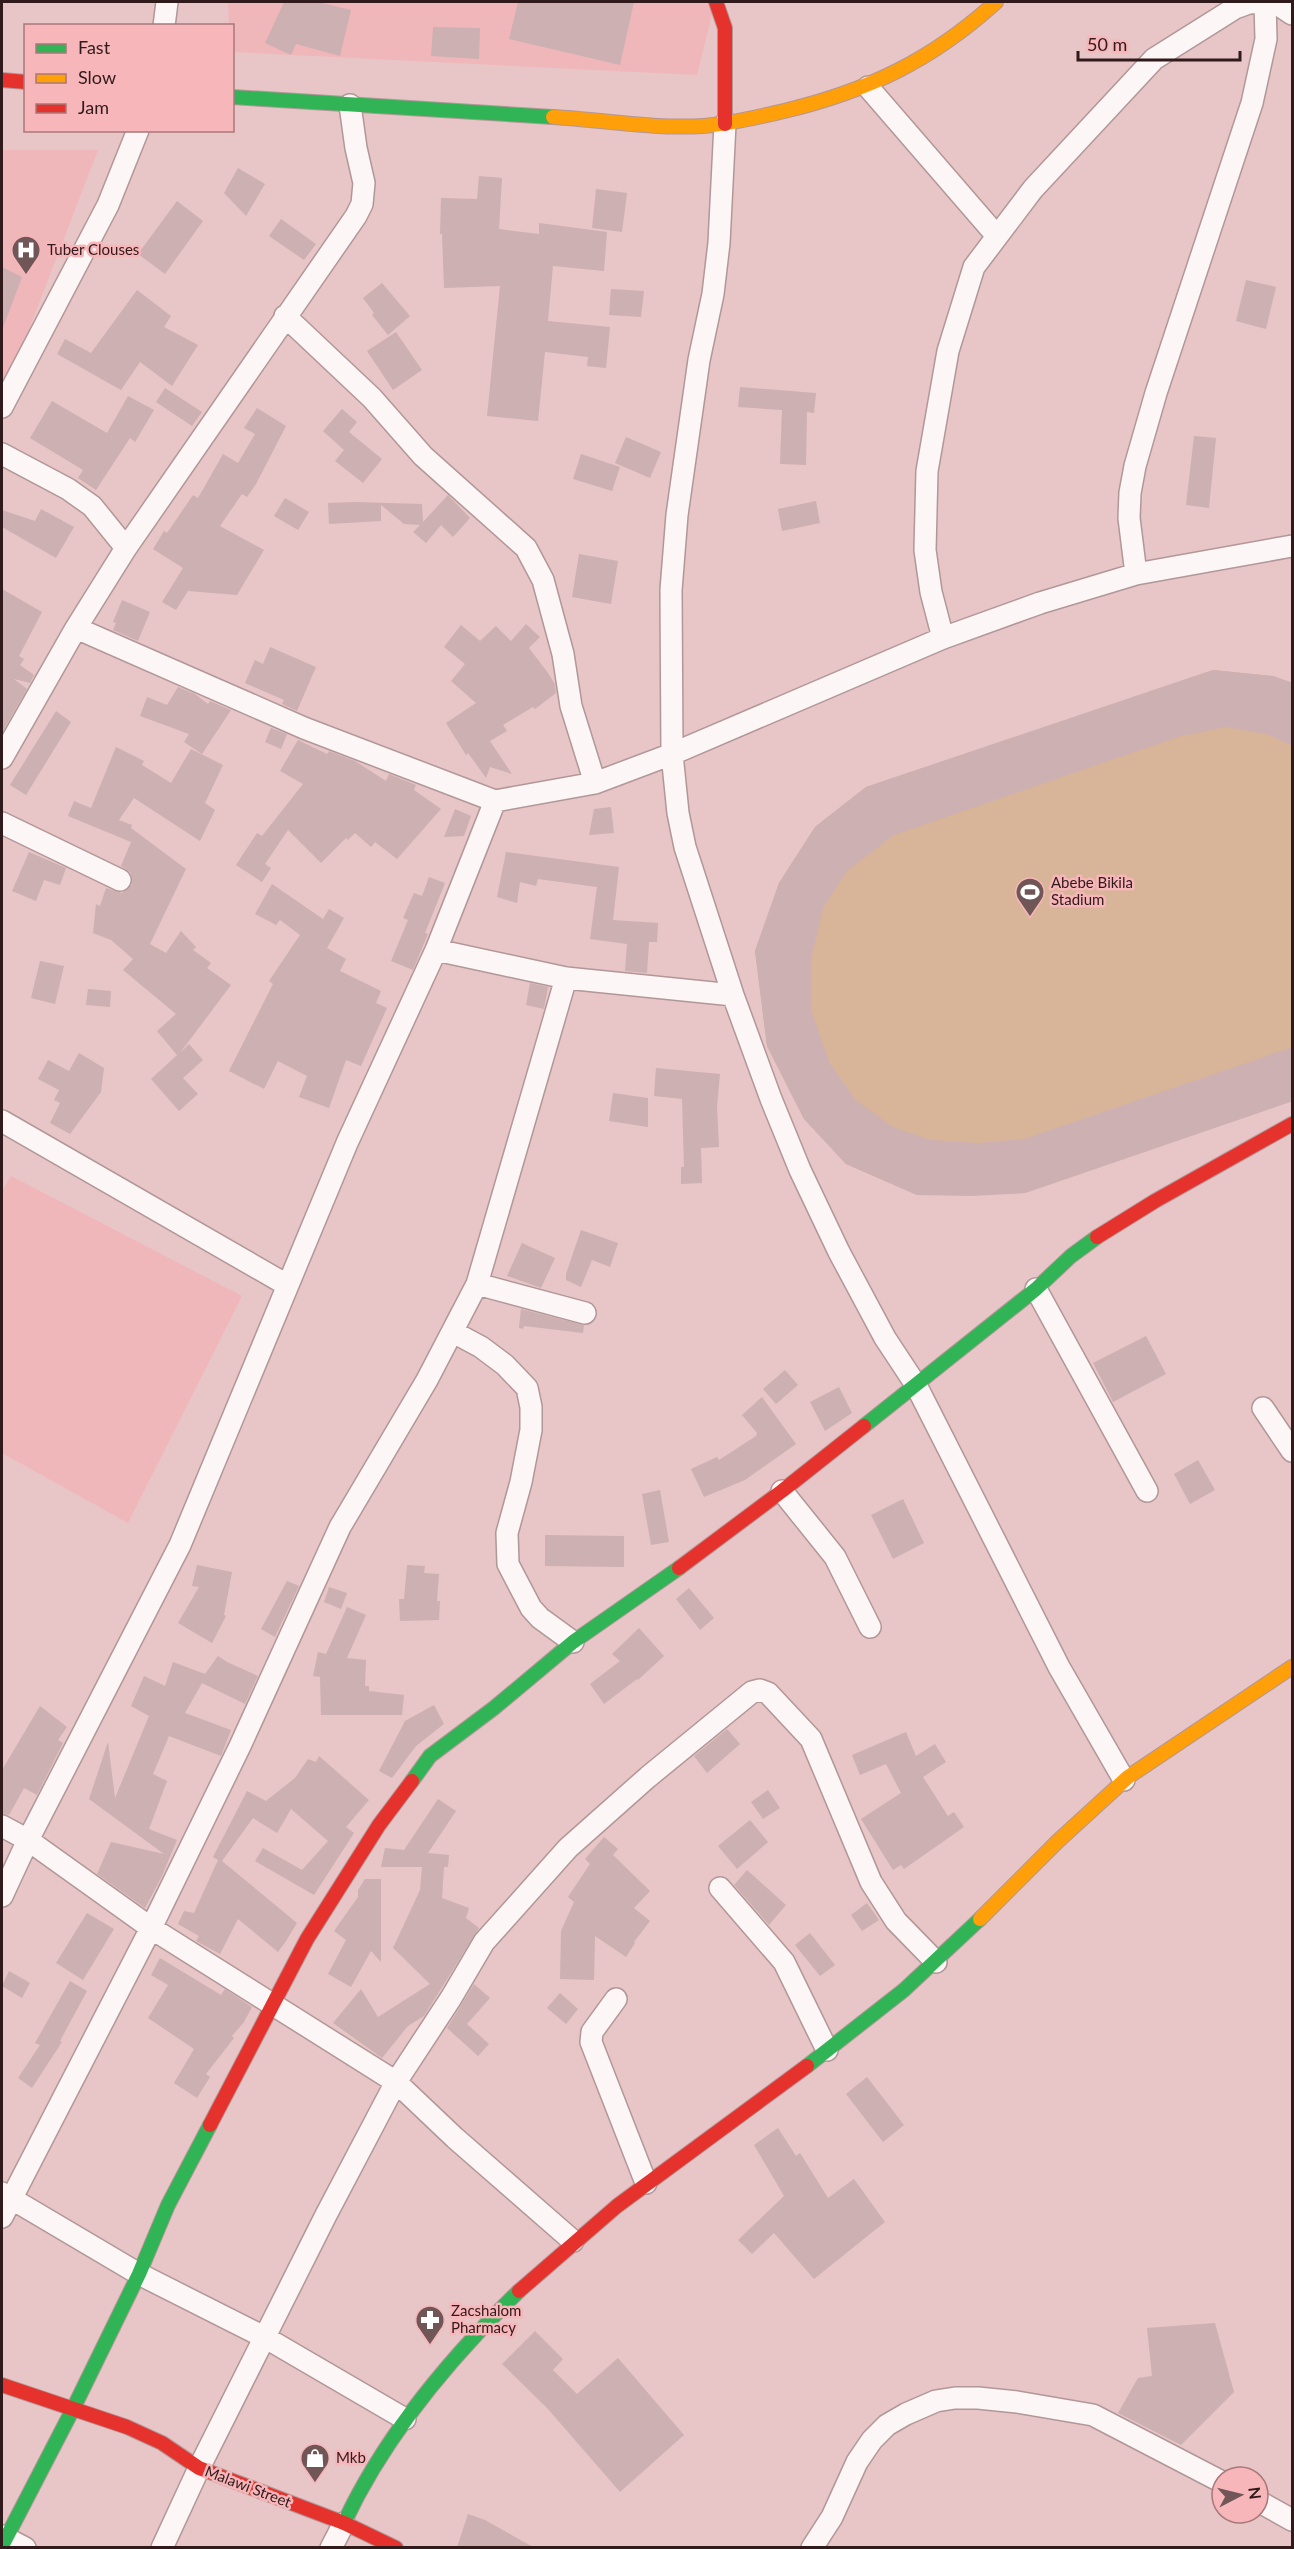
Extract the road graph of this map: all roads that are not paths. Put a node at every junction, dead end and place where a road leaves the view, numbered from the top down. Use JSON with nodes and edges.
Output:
{"nodes":[{"id":1,"x":167,"y":2,"type":"edge"},
{"id":2,"x":716,"y":2,"type":"edge"},
{"id":3,"x":996,"y":2,"type":"edge"},
{"id":4,"x":1264,"y":2,"type":"edge"},
{"id":5,"x":1274,"y":2,"type":"edge"},
{"id":6,"x":735,"y":10,"type":"dead end"},
{"id":7,"x":1293,"y":14,"type":"edge"},
{"id":8,"x":164,"y":24,"type":"edge"},
{"id":9,"x":725,"y":28,"type":"junction"},
{"id":10,"x":2,"y":80,"type":"edge"},
{"id":11,"x":24,"y":82,"type":"edge"},
{"id":12,"x":868,"y":87,"type":"junction"},
{"id":13,"x":234,"y":97,"type":"edge"},
{"id":14,"x":350,"y":105,"type":"junction"},
{"id":15,"x":725,"y":124,"type":"junction"},
{"id":16,"x":137,"y":132,"type":"edge"},
{"id":17,"x":996,"y":235,"type":"junction"},
{"id":18,"x":285,"y":316,"type":"junction"},
{"id":19,"x":2,"y":408,"type":"edge"},
{"id":20,"x":2,"y":454,"type":"edge"},
{"id":21,"x":1293,"y":546,"type":"edge"},
{"id":22,"x":126,"y":548,"type":"junction"},
{"id":23,"x":1136,"y":574,"type":"junction"},
{"id":24,"x":75,"y":628,"type":"junction"},
{"id":25,"x":943,"y":638,"type":"junction"},
{"id":26,"x":672,"y":754,"type":"junction"},
{"id":27,"x":2,"y":759,"type":"edge"},
{"id":28,"x":595,"y":783,"type":"junction"},
{"id":29,"x":495,"y":801,"type":"junction"},
{"id":30,"x":2,"y":823,"type":"edge"},
{"id":31,"x":120,"y":880,"type":"dead end"},
{"id":32,"x":436,"y":950,"type":"junction"},
{"id":33,"x":566,"y":978,"type":"junction"},
{"id":34,"x":733,"y":995,"type":"junction"},
{"id":35,"x":2,"y":1121,"type":"edge"},
{"id":36,"x":1293,"y":1124,"type":"edge"},
{"id":37,"x":477,"y":1284,"type":"junction"},
{"id":38,"x":286,"y":1285,"type":"junction"},
{"id":39,"x":1036,"y":1289,"type":"junction"},
{"id":40,"x":585,"y":1313,"type":"dead end"},
{"id":41,"x":453,"y":1332,"type":"junction"},
{"id":42,"x":916,"y":1385,"type":"junction"},
{"id":43,"x":1263,"y":1408,"type":"dead end"},
{"id":44,"x":1293,"y":1451,"type":"edge"},
{"id":45,"x":782,"y":1491,"type":"junction"},
{"id":46,"x":1147,"y":1491,"type":"dead end"},
{"id":47,"x":870,"y":1626,"type":"dead end"},
{"id":48,"x":573,"y":1642,"type":"junction"},
{"id":49,"x":1293,"y":1666,"type":"edge"},
{"id":50,"x":1124,"y":1780,"type":"junction"},
{"id":51,"x":2,"y":1826,"type":"edge"},
{"id":52,"x":28,"y":1840,"type":"junction"},
{"id":53,"x":720,"y":1888,"type":"dead end"},
{"id":54,"x":2,"y":1896,"type":"edge"},
{"id":55,"x":151,"y":1928,"type":"junction"},
{"id":56,"x":936,"y":1962,"type":"junction"},
{"id":57,"x":616,"y":1999,"type":"dead end"},
{"id":58,"x":273,"y":2006,"type":"junction"},
{"id":59,"x":827,"y":2050,"type":"junction"},
{"id":60,"x":396,"y":2082,"type":"junction"},
{"id":61,"x":646,"y":2182,"type":"junction"},
{"id":62,"x":7,"y":2195,"type":"edge"},
{"id":63,"x":2,"y":2217,"type":"edge"},
{"id":64,"x":573,"y":2241,"type":"junction"},
{"id":65,"x":139,"y":2274,"type":"junction"},
{"id":66,"x":266,"y":2338,"type":"junction"},
{"id":67,"x":2,"y":2385,"type":"edge"},
{"id":68,"x":73,"y":2409,"type":"junction"},
{"id":69,"x":405,"y":2419,"type":"junction"},
{"id":70,"x":199,"y":2468,"type":"junction"},
{"id":71,"x":1210,"y":2476,"type":"edge"},
{"id":72,"x":1270,"y":2508,"type":"edge"},
{"id":73,"x":1293,"y":2520,"type":"edge"},
{"id":74,"x":344,"y":2523,"type":"junction"},
{"id":75,"x":3,"y":2540,"type":"edge"},
{"id":76,"x":25,"y":2547,"type":"edge"},
{"id":77,"x":162,"y":2547,"type":"edge"},
{"id":78,"x":331,"y":2547,"type":"edge"},
{"id":79,"x":396,"y":2547,"type":"edge"},
{"id":80,"x":813,"y":2547,"type":"edge"}],
"edges":[{"from":1,"to":8,"type":"street"},
{"from":2,"to":9,"type":"street"},
{"from":3,"to":12,"type":"street"},
{"from":4,"to":17,"type":"street"},
{"from":4,"to":23,"type":"street"},
{"from":5,"to":7,"type":"street"},
{"from":6,"to":9,"type":"street"},
{"from":9,"to":15,"type":"street"},
{"from":10,"to":11,"type":"street"},
{"from":12,"to":15,"type":"street"},
{"from":12,"to":17,"type":"street"},
{"from":13,"to":14,"type":"street"},
{"from":14,"to":15,"type":"street"},
{"from":14,"to":18,"type":"street"},
{"from":15,"to":26,"type":"street"},
{"from":16,"to":19,"type":"street"},
{"from":17,"to":25,"type":"street"},
{"from":18,"to":22,"type":"street"},
{"from":18,"to":28,"type":"street"},
{"from":20,"to":22,"type":"street"},
{"from":21,"to":23,"type":"street"},
{"from":22,"to":24,"type":"street"},
{"from":23,"to":25,"type":"street"},
{"from":24,"to":27,"type":"street"},
{"from":24,"to":29,"type":"street"},
{"from":25,"to":26,"type":"street"},
{"from":26,"to":28,"type":"street"},
{"from":26,"to":34,"type":"street"},
{"from":28,"to":29,"type":"street"},
{"from":29,"to":32,"type":"street"},
{"from":30,"to":31,"type":"street"},
{"from":32,"to":33,"type":"street"},
{"from":32,"to":38,"type":"street"},
{"from":33,"to":34,"type":"street"},
{"from":33,"to":37,"type":"street"},
{"from":34,"to":42,"type":"street"},
{"from":35,"to":38,"type":"street"},
{"from":36,"to":39,"type":"street"},
{"from":37,"to":40,"type":"street"},
{"from":37,"to":41,"type":"street"},
{"from":38,"to":52,"type":"street"},
{"from":39,"to":42,"type":"street"},
{"from":39,"to":46,"type":"street"},
{"from":41,"to":48,"type":"street"},
{"from":41,"to":55,"type":"street"},
{"from":42,"to":45,"type":"street"},
{"from":42,"to":50,"type":"street"},
{"from":43,"to":44,"type":"street"},
{"from":45,"to":47,"type":"street"},
{"from":45,"to":48,"type":"street"},
{"from":48,"to":58,"type":"street"},
{"from":49,"to":50,"type":"street"},
{"from":50,"to":56,"type":"street"},
{"from":51,"to":52,"type":"street"},
{"from":52,"to":54,"type":"street"},
{"from":52,"to":55,"type":"street"},
{"from":53,"to":59,"type":"street"},
{"from":55,"to":58,"type":"street"},
{"from":55,"to":62,"type":"street"},
{"from":56,"to":59,"type":"street"},
{"from":56,"to":60,"type":"street"},
{"from":57,"to":61,"type":"street"},
{"from":58,"to":60,"type":"street"},
{"from":58,"to":65,"type":"street"},
{"from":59,"to":61,"type":"street"},
{"from":60,"to":64,"type":"street"},
{"from":60,"to":66,"type":"street"},
{"from":61,"to":64,"type":"street"},
{"from":62,"to":63,"type":"street"},
{"from":62,"to":65,"type":"street"},
{"from":64,"to":69,"type":"street"},
{"from":65,"to":66,"type":"street"},
{"from":65,"to":68,"type":"street"},
{"from":66,"to":69,"type":"street"},
{"from":66,"to":70,"type":"street"},
{"from":67,"to":68,"type":"street","name":"Malawi Street"},
{"from":68,"to":70,"type":"street","name":"Malawi Street"},
{"from":68,"to":75,"type":"street"},
{"from":69,"to":74,"type":"street"},
{"from":70,"to":74,"type":"street","name":"Malawi Street"},
{"from":70,"to":77,"type":"street"},
{"from":71,"to":80,"type":"street"},
{"from":72,"to":73,"type":"street"},
{"from":74,"to":78,"type":"street"},
{"from":74,"to":79,"type":"street","name":"Malawi Street"},
{"from":75,"to":76,"type":"street"}]}
